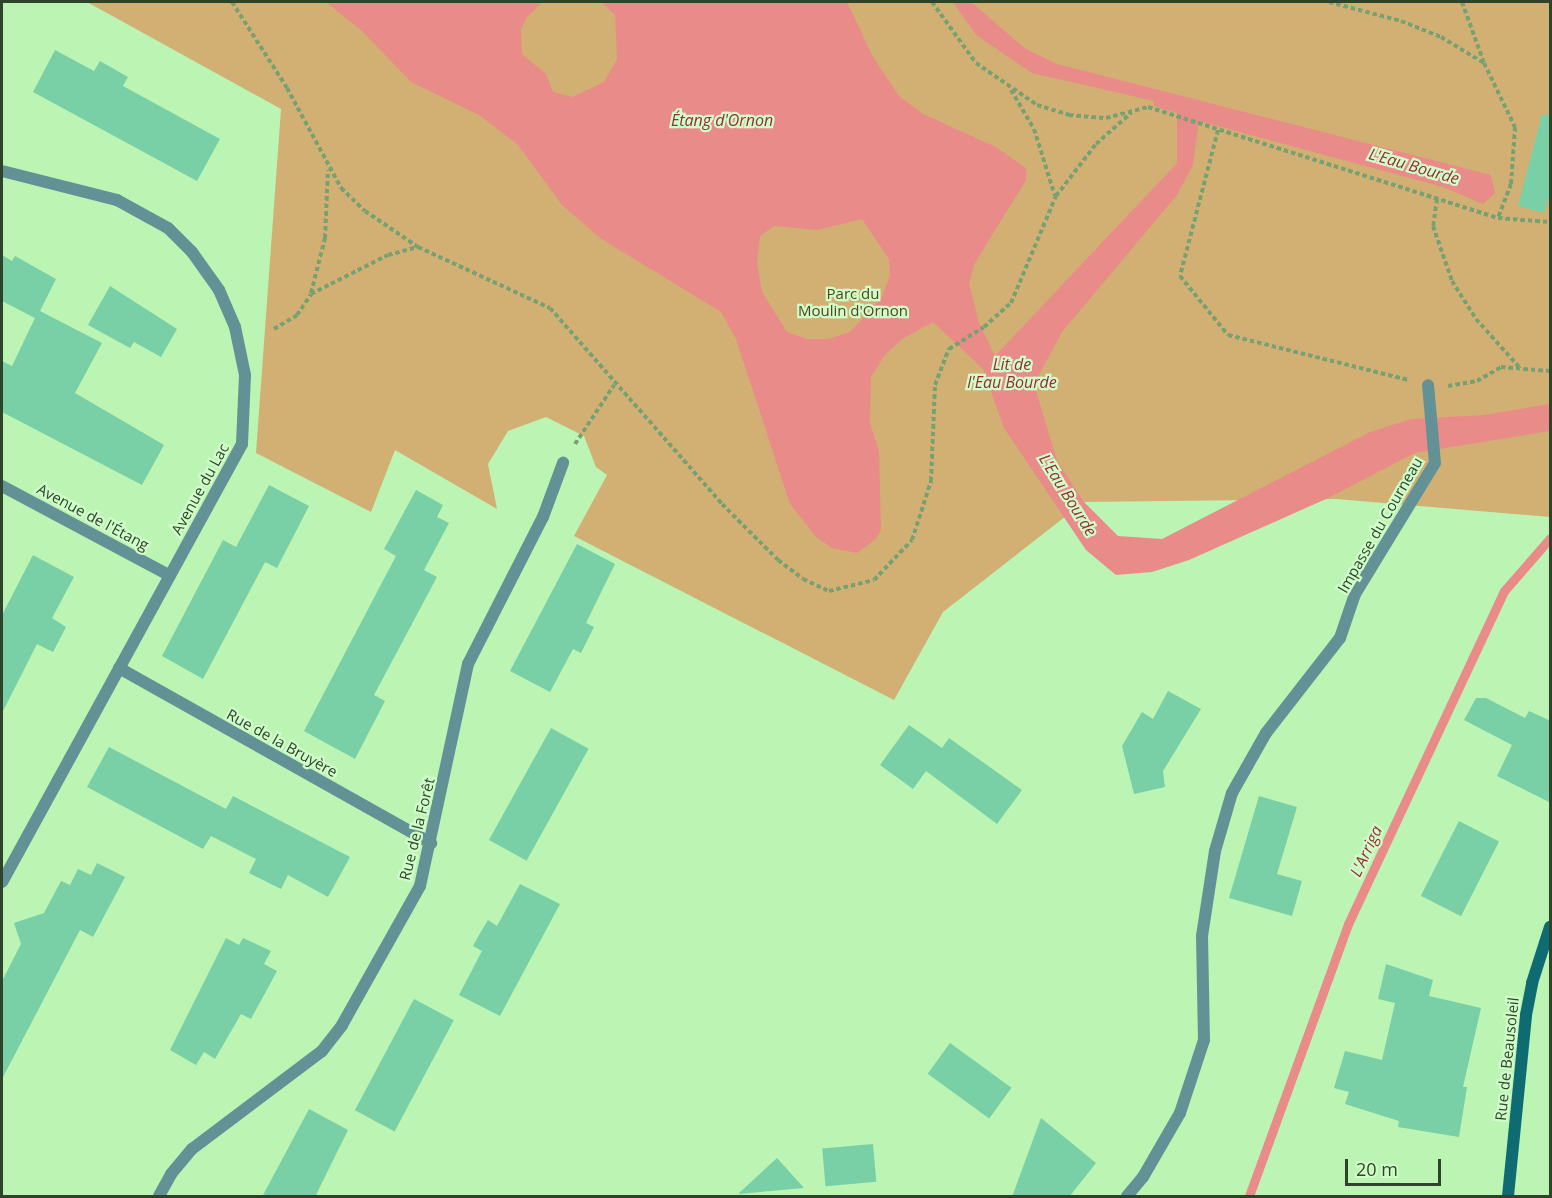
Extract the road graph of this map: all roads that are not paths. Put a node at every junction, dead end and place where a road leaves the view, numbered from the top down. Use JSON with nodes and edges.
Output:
{"nodes":[{"id":1,"x":2,"y":171,"type":"edge"},
{"id":2,"x":1428,"y":385,"type":"road end"},
{"id":3,"x":563,"y":463,"type":"road end"},
{"id":4,"x":2,"y":486,"type":"edge"},
{"id":5,"x":169,"y":575,"type":"junction"},
{"id":6,"x":119,"y":668,"type":"junction"},
{"id":7,"x":431,"y":843,"type":"junction"},
{"id":8,"x":2,"y":882,"type":"edge"},
{"id":9,"x":1551,"y":927,"type":"edge"},
{"id":10,"x":159,"y":1197,"type":"edge"},
{"id":11,"x":1126,"y":1197,"type":"edge"},
{"id":12,"x":1508,"y":1197,"type":"edge"}],
"edges":[{"from":1,"to":5,"type":"street","name":"Avenue du Lac"},
{"from":2,"to":11,"type":"street","name":"Impasse du Courneau"},
{"from":3,"to":7,"type":"street","name":"Rue de la Forêt"},
{"from":4,"to":5,"type":"street","name":"Avenue de l'Étang"},
{"from":5,"to":6,"type":"street","name":"Avenue du Lac"},
{"from":6,"to":7,"type":"street","name":"Rue de la Bruyère"},
{"from":6,"to":8,"type":"street","name":"Avenue du Lac"},
{"from":7,"to":10,"type":"street","name":"Rue de la Forêt"},
{"from":9,"to":12,"type":"street","name":"Rue de Beausoleil"}]}
